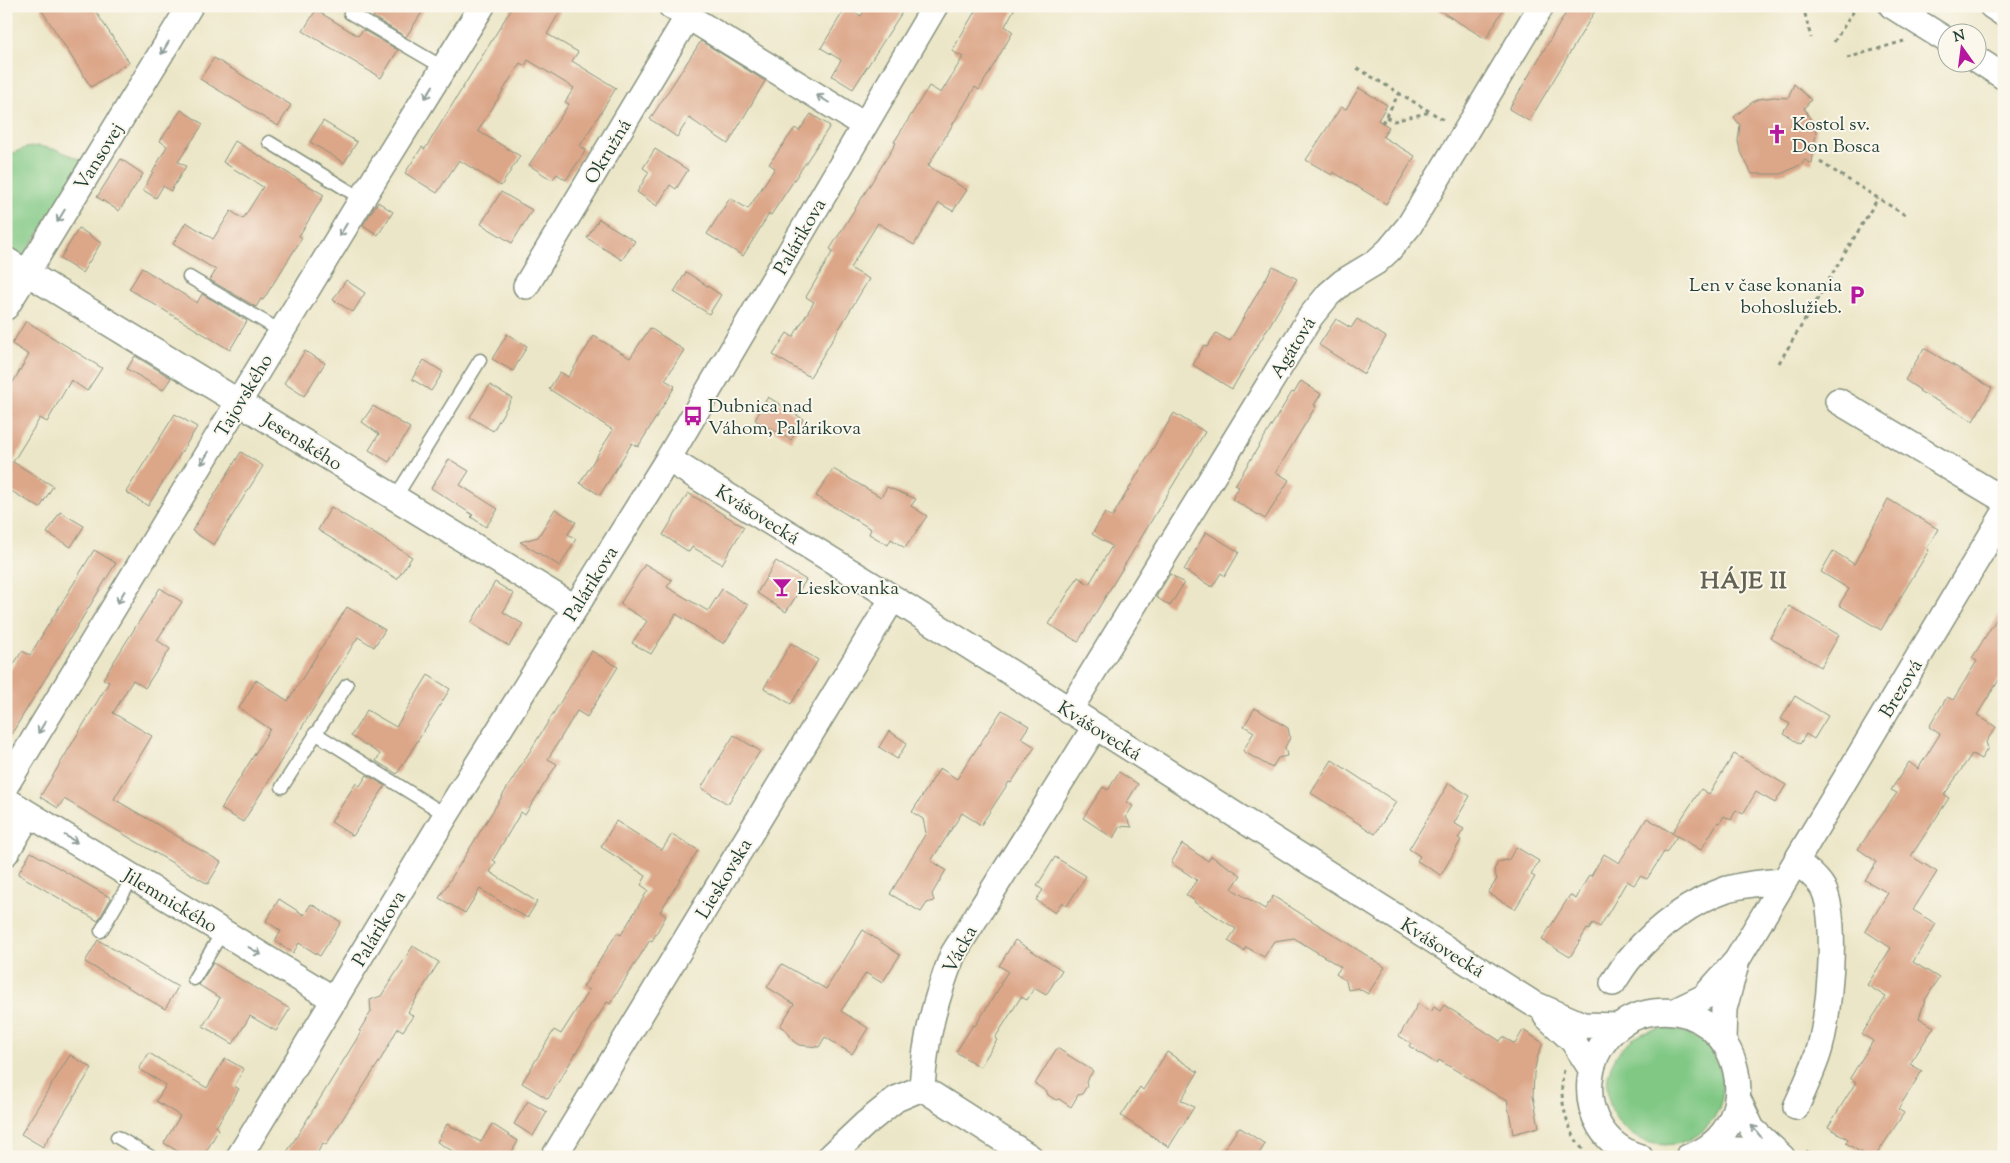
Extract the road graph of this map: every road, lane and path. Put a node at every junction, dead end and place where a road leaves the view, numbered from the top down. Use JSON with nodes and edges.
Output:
{"nodes":[{"id":1,"x":190,"y":6,"type":"edge"},
{"id":2,"x":482,"y":6,"type":"edge"},
{"id":3,"x":935,"y":6,"type":"edge"},
{"id":4,"x":1541,"y":6,"type":"edge"},
{"id":5,"x":1803,"y":6,"type":"edge"},
{"id":6,"x":1857,"y":6,"type":"edge"},
{"id":7,"x":1892,"y":6,"type":"edge"},
{"id":8,"x":1992,"y":6,"type":"edge"},
{"id":9,"x":680,"y":11,"type":"edge"},
{"id":10,"x":350,"y":13,"type":"dead end"},
{"id":11,"x":2004,"y":14,"type":"edge"},
{"id":12,"x":1938,"y":35,"type":"edge"},
{"id":13,"x":1811,"y":38,"type":"dead end"},
{"id":14,"x":1905,"y":41,"type":"dead end"},
{"id":15,"x":1834,"y":42,"type":"dead end"},
{"id":16,"x":1847,"y":58,"type":"dead end"},
{"id":17,"x":1988,"y":67,"type":"edge"},
{"id":18,"x":444,"y":68,"type":"junction"},
{"id":19,"x":1357,"y":68,"type":"dead end"},
{"id":20,"x":2004,"y":77,"type":"edge"},
{"id":21,"x":1399,"y":94,"type":"junction"},
{"id":22,"x":1431,"y":112,"type":"junction"},
{"id":23,"x":1386,"y":117,"type":"junction"},
{"id":24,"x":1446,"y":121,"type":"dead end"},
{"id":25,"x":1382,"y":123,"type":"dead end"},
{"id":26,"x":864,"y":125,"type":"junction"},
{"id":27,"x":269,"y":142,"type":"dead end"},
{"id":28,"x":1820,"y":162,"type":"dead end"},
{"id":29,"x":1878,"y":198,"type":"junction"},
{"id":30,"x":362,"y":199,"type":"junction"},
{"id":31,"x":1905,"y":215,"type":"dead end"},
{"id":32,"x":16,"y":266,"type":"edge"},
{"id":33,"x":189,"y":277,"type":"dead end"},
{"id":34,"x":526,"y":286,"type":"dead end"},
{"id":35,"x":6,"y":306,"type":"edge"},
{"id":36,"x":282,"y":332,"type":"junction"},
{"id":37,"x":480,"y":360,"type":"dead end"},
{"id":38,"x":1779,"y":363,"type":"dead end"},
{"id":39,"x":240,"y":401,"type":"junction"},
{"id":40,"x":1838,"y":401,"type":"dead end"},
{"id":41,"x":668,"y":459,"type":"junction"},
{"id":42,"x":395,"y":498,"type":"junction"},
{"id":43,"x":2004,"y":500,"type":"edge"},
{"id":44,"x":2004,"y":514,"type":"edge"},
{"id":45,"x":893,"y":598,"type":"junction"},
{"id":46,"x":574,"y":607,"type":"junction"},
{"id":47,"x":347,"y":685,"type":"dead end"},
{"id":48,"x":1069,"y":711,"type":"junction"},
{"id":49,"x":1095,"y":727,"type":"junction"},
{"id":50,"x":315,"y":733,"type":"junction"},
{"id":51,"x":6,"y":785,"type":"edge"},
{"id":52,"x":282,"y":787,"type":"dead end"},
{"id":53,"x":6,"y":800,"type":"edge"},
{"id":54,"x":29,"y":814,"type":"junction"},
{"id":55,"x":446,"y":816,"type":"junction"},
{"id":56,"x":6,"y":853,"type":"edge"},
{"id":57,"x":1790,"y":871,"type":"junction"},
{"id":58,"x":133,"y":877,"type":"junction"},
{"id":59,"x":101,"y":931,"type":"dead end"},
{"id":60,"x":223,"y":931,"type":"junction"},
{"id":61,"x":1737,"y":960,"type":"junction"},
{"id":62,"x":194,"y":979,"type":"dead end"},
{"id":63,"x":1613,"y":983,"type":"dead end"},
{"id":64,"x":335,"y":1000,"type":"junction"},
{"id":65,"x":1532,"y":1003,"type":"junction"},
{"id":66,"x":1673,"y":1012,"type":"junction"},
{"id":67,"x":1619,"y":1026,"type":"junction"},
{"id":68,"x":1723,"y":1040,"type":"junction"},
{"id":69,"x":1591,"y":1068,"type":"junction"},
{"id":70,"x":922,"y":1088,"type":"junction"},
{"id":71,"x":1738,"y":1099,"type":"junction"},
{"id":72,"x":1796,"y":1107,"type":"dead end"},
{"id":73,"x":117,"y":1137,"type":"dead end"},
{"id":74,"x":1606,"y":1146,"type":"edge"},
{"id":75,"x":1697,"y":1152,"type":"edge"},
{"id":76,"x":151,"y":1157,"type":"edge"},
{"id":77,"x":239,"y":1157,"type":"edge"},
{"id":78,"x":554,"y":1157,"type":"edge"},
{"id":79,"x":830,"y":1157,"type":"edge"},
{"id":80,"x":1030,"y":1157,"type":"edge"},
{"id":81,"x":1640,"y":1157,"type":"edge"},
{"id":82,"x":1758,"y":1157,"type":"edge"},
{"id":83,"x":1782,"y":1157,"type":"edge"}],
"edges":[{"from":1,"to":32,"type":"street","name":"Vansovej","one_way":true},
{"from":2,"to":18,"type":"street","name":"Tajovského"},
{"from":3,"to":26,"type":"street","name":"Palárikova"},
{"from":4,"to":48,"type":"street","name":"Agátová"},
{"from":5,"to":13,"type":"path"},
{"from":6,"to":15,"type":"path"},
{"from":7,"to":12,"type":"street"},
{"from":8,"to":11,"type":"street"},
{"from":26,"to":9,"type":"street","name":"Okružná","one_way":true},
{"from":9,"to":34,"type":"street","name":"Okružná"},
{"from":10,"to":18,"type":"lane"},
{"from":14,"to":16,"type":"path"},
{"from":17,"to":20,"type":"street"},
{"from":18,"to":30,"type":"street","name":"Tajovského","one_way":true},
{"from":19,"to":21,"type":"path"},
{"from":21,"to":22,"type":"path"},
{"from":21,"to":23,"type":"path"},
{"from":22,"to":23,"type":"path"},
{"from":22,"to":24,"type":"path"},
{"from":23,"to":25,"type":"path"},
{"from":26,"to":41,"type":"street","name":"Palárikova"},
{"from":27,"to":30,"type":"lane"},
{"from":28,"to":29,"type":"path"},
{"from":29,"to":31,"type":"path"},
{"from":29,"to":38,"type":"path"},
{"from":30,"to":36,"type":"street","name":"Tajovského","one_way":true},
{"from":32,"to":35,"type":"street","name":"Vansovej"},
{"from":32,"to":39,"type":"street","name":"Jesenského"},
{"from":33,"to":36,"type":"lane"},
{"from":36,"to":39,"type":"street","name":"Tajovského"},
{"from":37,"to":42,"type":"lane"},
{"from":39,"to":42,"type":"street","name":"Jesenského"},
{"from":39,"to":51,"type":"street","name":"Tajovského","one_way":true},
{"from":40,"to":43,"type":"street"},
{"from":41,"to":45,"type":"street","name":"Kvášovecká"},
{"from":41,"to":46,"type":"street","name":"Palárikova"},
{"from":42,"to":46,"type":"street","name":"Jesenského"},
{"from":44,"to":57,"type":"street","name":"Brezová"},
{"from":45,"to":48,"type":"street","name":"Kvášovecká"},
{"from":45,"to":78,"type":"street","name":"Lieskovska"},
{"from":46,"to":55,"type":"street","name":"Palárikova"},
{"from":47,"to":50,"type":"lane"},
{"from":48,"to":49,"type":"street","name":"Kvášovecká"},
{"from":49,"to":65,"type":"street","name":"Kvášovecká"},
{"from":49,"to":70,"type":"street","name":"Vácka"},
{"from":50,"to":52,"type":"lane"},
{"from":50,"to":55,"type":"lane"},
{"from":53,"to":54,"type":"street","name":"Jilemnického"},
{"from":54,"to":56,"type":"street"},
{"from":54,"to":58,"type":"street","name":"Jilemnického","one_way":true},
{"from":55,"to":64,"type":"street","name":"Palárikova"},
{"from":57,"to":61,"type":"street","name":"Brezová"},
{"from":57,"to":63,"type":"street"},
{"from":57,"to":72,"type":"street"},
{"from":58,"to":59,"type":"lane"},
{"from":58,"to":60,"type":"street","name":"Jilemnického"},
{"from":60,"to":62,"type":"lane"},
{"from":60,"to":64,"type":"street","name":"Jilemnického","one_way":true},
{"from":61,"to":66,"type":"street","name":"Brezová"},
{"from":61,"to":68,"type":"street","name":"Brezová"},
{"from":64,"to":77,"type":"street","name":"Palárikova"},
{"from":65,"to":67,"type":"street","name":"Kvášovecká"},
{"from":65,"to":69,"type":"street","name":"Kvášovecká"},
{"from":66,"to":67,"type":"street"},
{"from":66,"to":68,"type":"street"},
{"from":67,"to":69,"type":"street"},
{"from":68,"to":71,"type":"street"},
{"from":69,"to":74,"type":"street"},
{"from":70,"to":79,"type":"street"},
{"from":70,"to":80,"type":"street"},
{"from":71,"to":75,"type":"street"},
{"from":83,"to":71,"type":"street","one_way":true},
{"from":73,"to":76,"type":"lane"},
{"from":74,"to":81,"type":"street"},
{"from":75,"to":82,"type":"street"}]}
